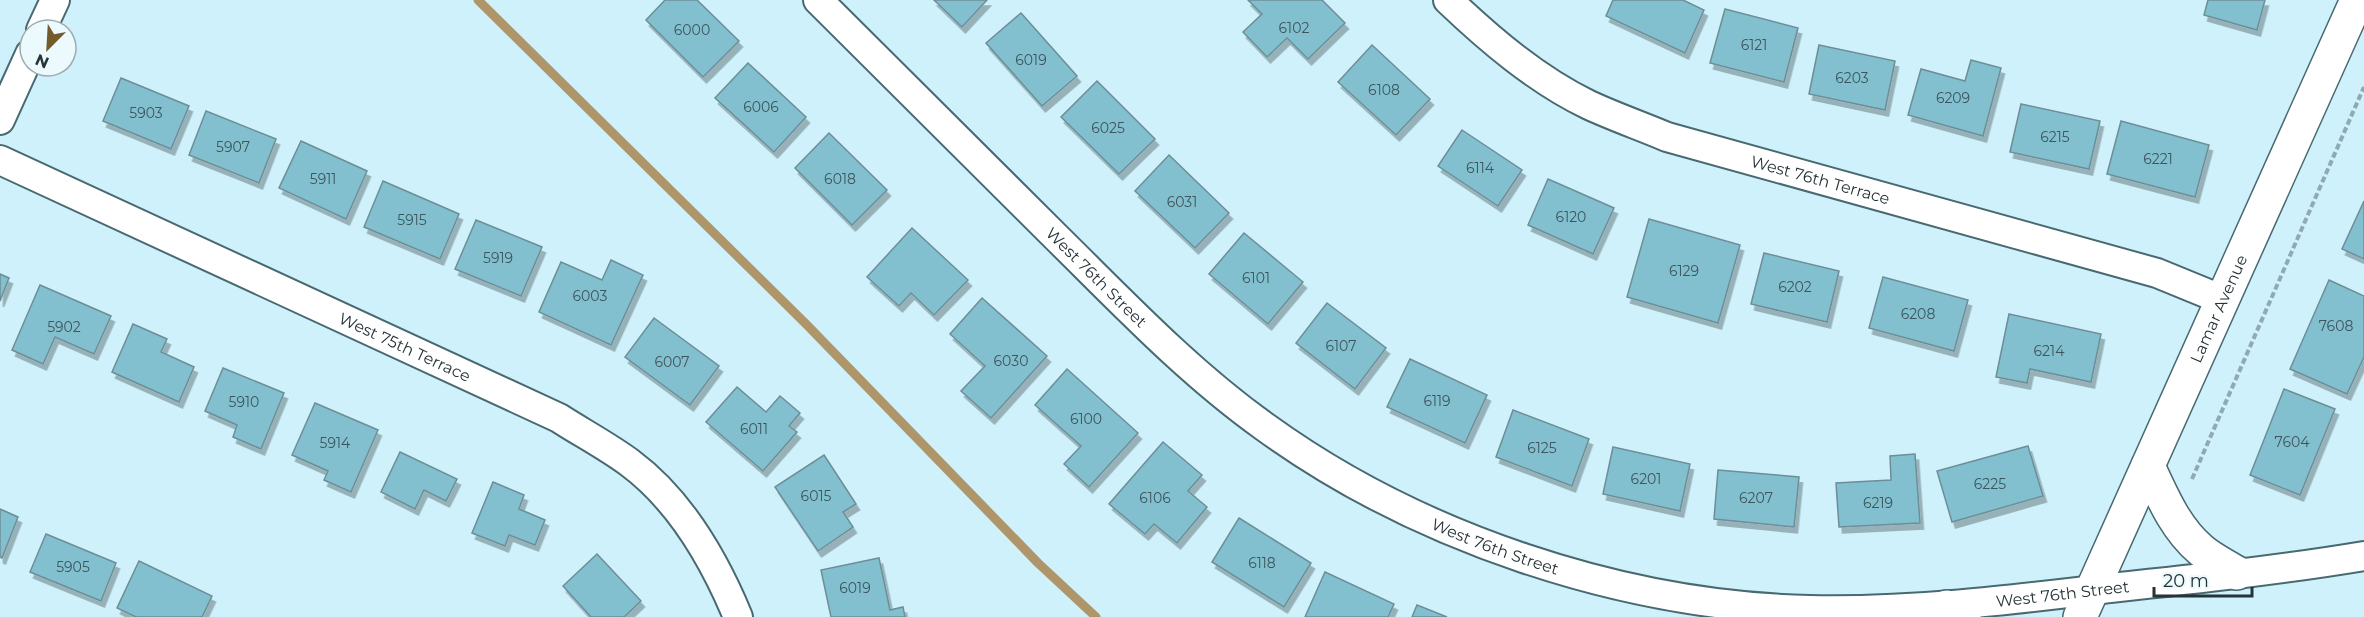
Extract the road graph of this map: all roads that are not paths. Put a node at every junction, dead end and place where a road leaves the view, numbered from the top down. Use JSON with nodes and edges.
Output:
{"nodes":[{"id":1,"x":55,"y":0,"type":"edge"},
{"id":2,"x":818,"y":0,"type":"edge"},
{"id":3,"x":1448,"y":0,"type":"edge"},
{"id":4,"x":2357,"y":0,"type":"edge"},
{"id":5,"x":47,"y":18,"type":"edge"},
{"id":6,"x":19,"y":78,"type":"edge"},
{"id":7,"x":0,"y":120,"type":"edge"},
{"id":8,"x":0,"y":160,"type":"edge"},
{"id":9,"x":2223,"y":300,"type":"junction"},
{"id":10,"x":2148,"y":466,"type":"junction"},
{"id":11,"x":2364,"y":556,"type":"edge"},
{"id":12,"x":2237,"y":573,"type":"junction"},
{"id":13,"x":2086,"y":604,"type":"edge"},
{"id":14,"x":1956,"y":612,"type":"edge"},
{"id":15,"x":738,"y":617,"type":"edge"}],
"edges":[{"from":1,"to":5,"type":"street"},
{"from":2,"to":14,"type":"street","name":"West 76th Street"},
{"from":3,"to":9,"type":"street","name":"West 76th Terrace"},
{"from":4,"to":9,"type":"street","name":"Lamar Avenue"},
{"from":6,"to":7,"type":"street"},
{"from":8,"to":15,"type":"street","name":"West 75th Terrace"},
{"from":9,"to":10,"type":"street","name":"Lamar Avenue"},
{"from":10,"to":12,"type":"street"},
{"from":10,"to":13,"type":"street","name":"Lamar Avenue"},
{"from":11,"to":12,"type":"street","name":"West 76th Street"},
{"from":12,"to":13,"type":"street","name":"West 76th Street"},
{"from":13,"to":14,"type":"street","name":"West 76th Street"}]}
